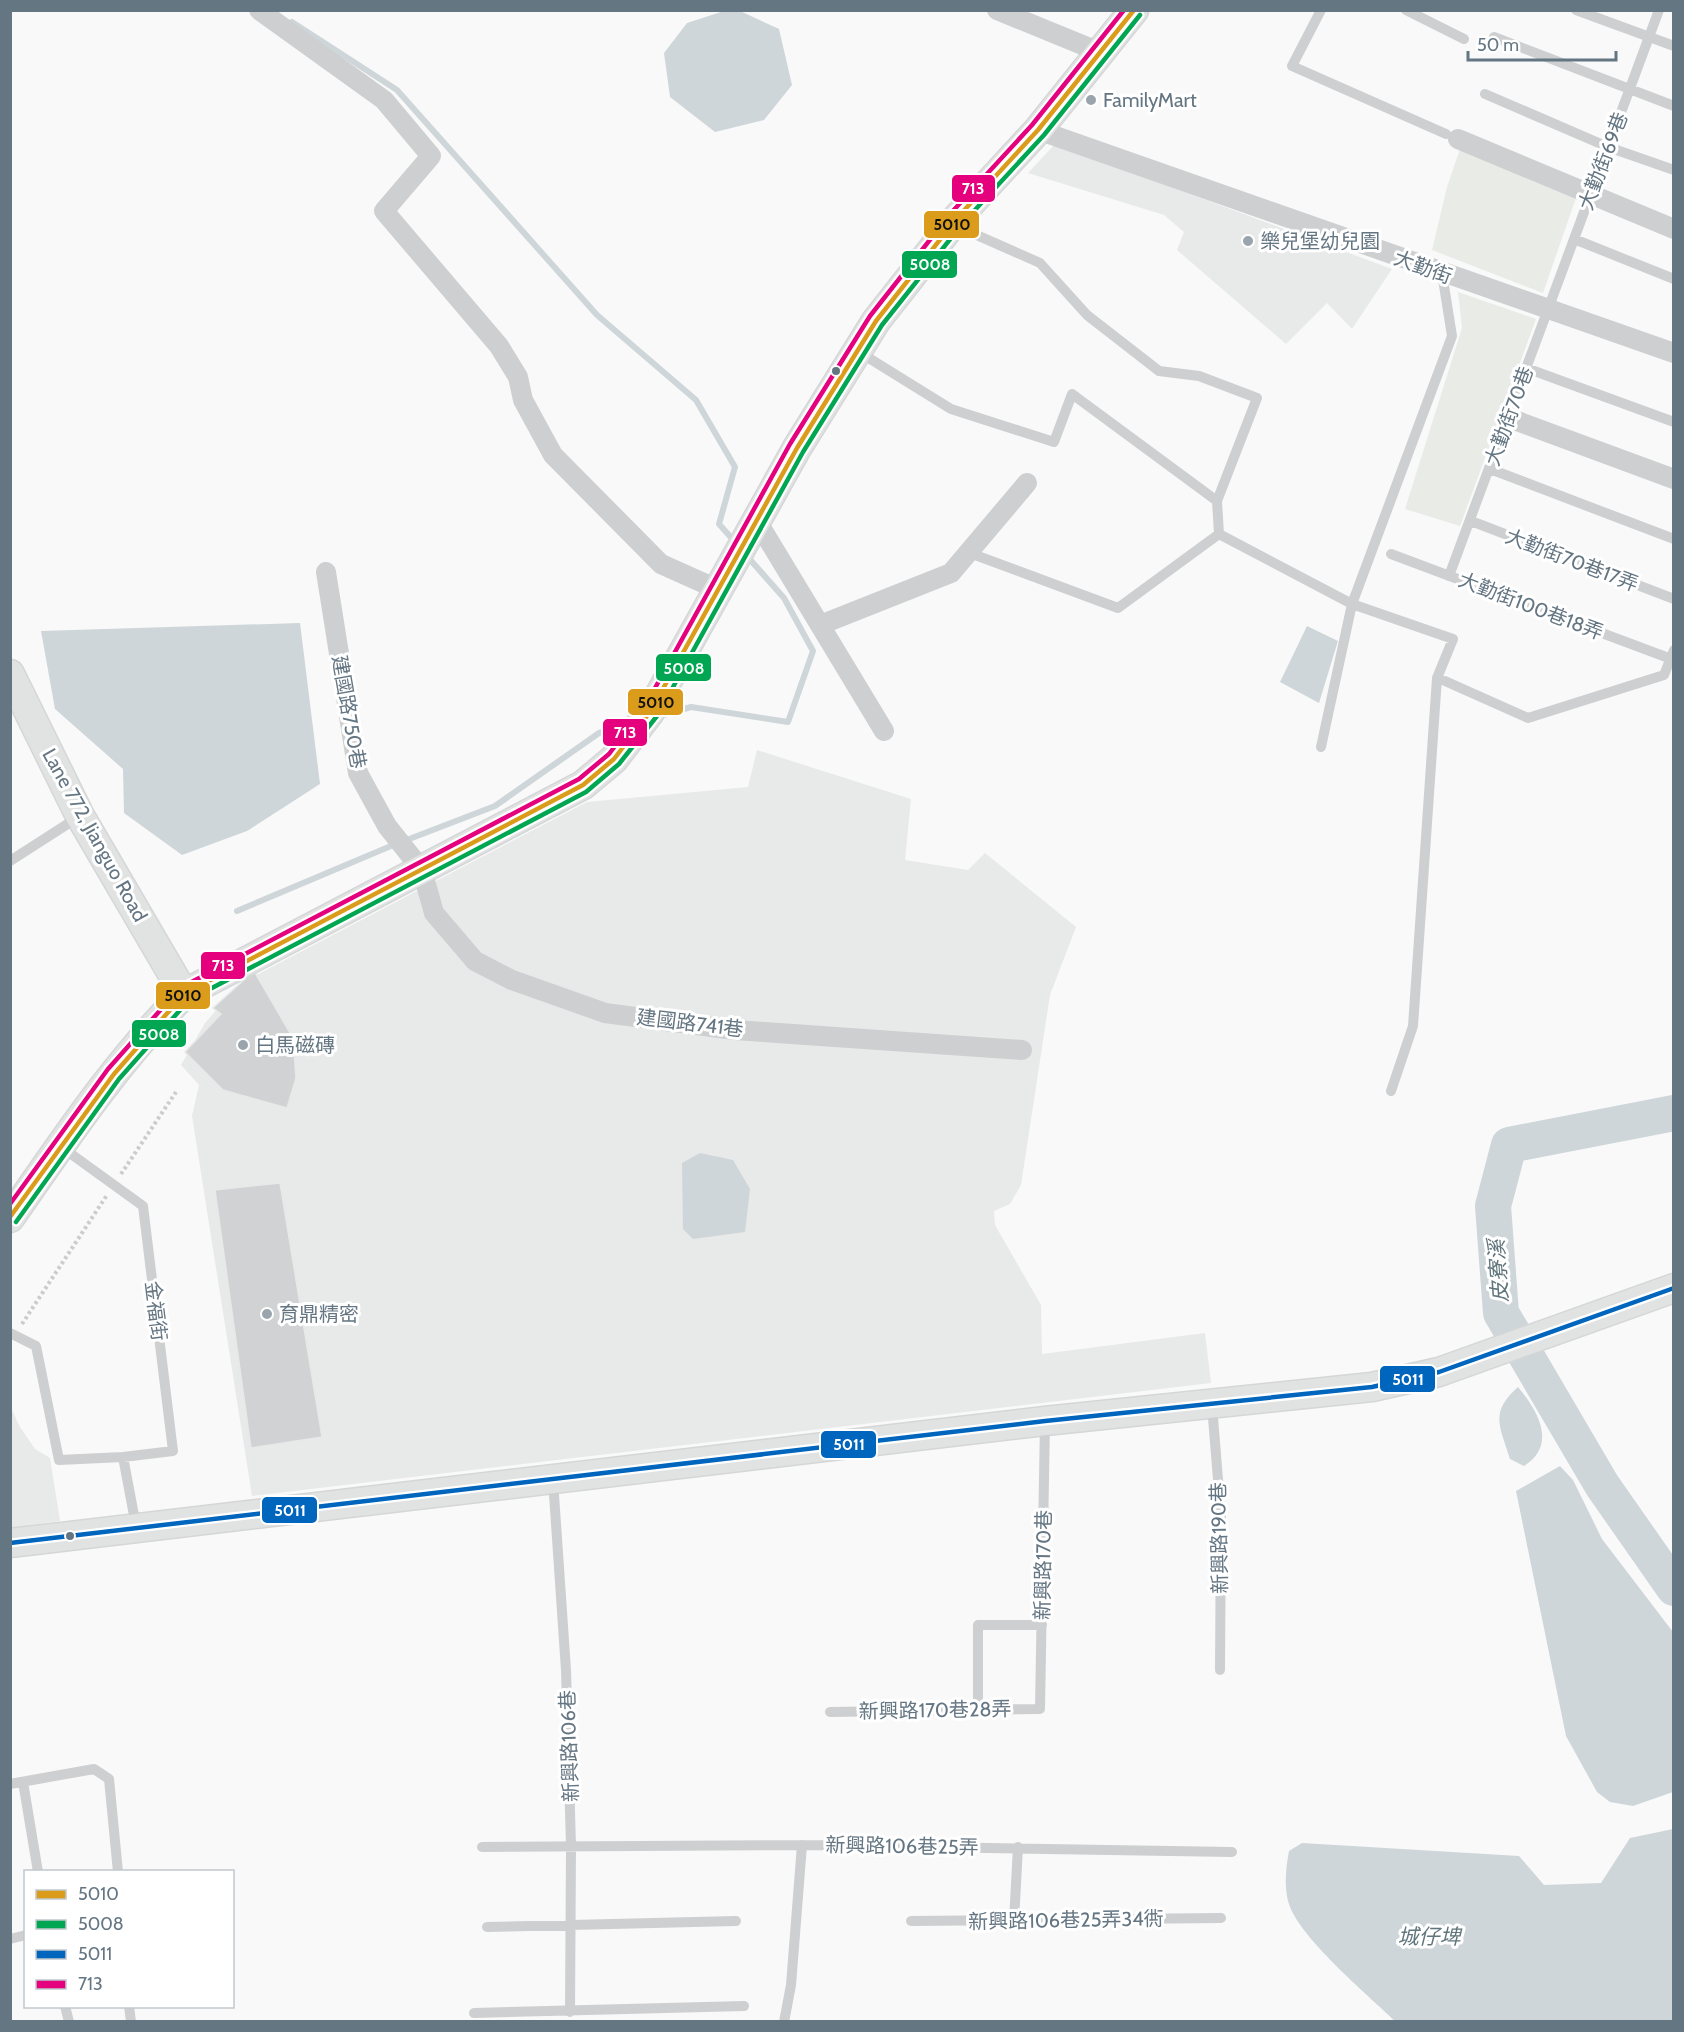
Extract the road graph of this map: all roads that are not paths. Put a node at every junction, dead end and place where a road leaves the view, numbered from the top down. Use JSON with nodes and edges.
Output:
{"nodes":[{"id":1,"x":259,"y":10,"type":"edge"},
{"id":2,"x":997,"y":10,"type":"edge"},
{"id":3,"x":1134,"y":10,"type":"edge"},
{"id":4,"x":1321,"y":10,"type":"edge"},
{"id":5,"x":1406,"y":10,"type":"edge"},
{"id":6,"x":1576,"y":10,"type":"edge"},
{"id":7,"x":1659,"y":10,"type":"edge"},
{"id":8,"x":1494,"y":37,"type":"dead end"},
{"id":9,"x":1649,"y":37,"type":"junction"},
{"id":10,"x":1464,"y":39,"type":"dead end"},
{"id":11,"x":1674,"y":46,"type":"edge"},
{"id":12,"x":1102,"y":53,"type":"junction"},
{"id":13,"x":1630,"y":89,"type":"junction"},
{"id":14,"x":1485,"y":94,"type":"dead end"},
{"id":15,"x":1674,"y":106,"type":"edge"},
{"id":16,"x":1038,"y":130,"type":"junction"},
{"id":17,"x":1452,"y":136,"type":"joint"},
{"id":18,"x":1608,"y":147,"type":"junction"},
{"id":19,"x":1674,"y":170,"type":"edge"},
{"id":20,"x":1591,"y":195,"type":"junction"},
{"id":21,"x":952,"y":224,"type":"junction"},
{"id":22,"x":1674,"y":229,"type":"edge"},
{"id":23,"x":1574,"y":239,"type":"junction"},
{"id":24,"x":1442,"y":273,"type":"junction"},
{"id":25,"x":1674,"y":279,"type":"edge"},
{"id":26,"x":1548,"y":311,"type":"junction"},
{"id":27,"x":856,"y":351,"type":"junction"},
{"id":28,"x":1674,"y":353,"type":"edge"},
{"id":29,"x":1526,"y":368,"type":"junction"},
{"id":30,"x":1509,"y":418,"type":"junction"},
{"id":31,"x":1674,"y":422,"type":"edge"},
{"id":32,"x":1490,"y":469,"type":"junction"},
{"id":33,"x":1674,"y":479,"type":"edge"},
{"id":34,"x":1027,"y":483,"type":"dead end"},
{"id":35,"x":1216,"y":501,"type":"junction"},
{"id":36,"x":1471,"y":521,"type":"junction"},
{"id":37,"x":1219,"y":534,"type":"junction"},
{"id":38,"x":1674,"y":539,"type":"edge"},
{"id":39,"x":746,"y":540,"type":"junction"},
{"id":40,"x":967,"y":552,"type":"junction"},
{"id":41,"x":1391,"y":554,"type":"dead end"},
{"id":42,"x":326,"y":572,"type":"dead end"},
{"id":43,"x":1449,"y":576,"type":"junction"},
{"id":44,"x":718,"y":590,"type":"junction"},
{"id":45,"x":1674,"y":598,"type":"edge"},
{"id":46,"x":1352,"y":604,"type":"junction"},
{"id":47,"x":820,"y":625,"type":"junction"},
{"id":48,"x":1672,"y":656,"type":"edge"},
{"id":49,"x":10,"y":674,"type":"edge"},
{"id":50,"x":1445,"y":681,"type":"dead end"},
{"id":51,"x":884,"y":731,"type":"dead end"},
{"id":52,"x":1321,"y":747,"type":"dead end"},
{"id":53,"x":80,"y":816,"type":"junction"},
{"id":54,"x":10,"y":861,"type":"edge"},
{"id":55,"x":422,"y":870,"type":"junction"},
{"id":56,"x":184,"y":994,"type":"junction"},
{"id":57,"x":1022,"y":1050,"type":"dead end"},
{"id":58,"x":1391,"y":1091,"type":"dead end"},
{"id":59,"x":60,"y":1146,"type":"junction"},
{"id":60,"x":10,"y":1218,"type":"edge"},
{"id":61,"x":1674,"y":1288,"type":"edge"},
{"id":62,"x":13,"y":1334,"type":"edge"},
{"id":63,"x":1212,"y":1405,"type":"junction"},
{"id":64,"x":1045,"y":1421,"type":"junction"},
{"id":65,"x":123,"y":1457,"type":"junction"},
{"id":66,"x":553,"y":1480,"type":"junction"},
{"id":67,"x":136,"y":1527,"type":"junction"},
{"id":68,"x":10,"y":1543,"type":"edge"},
{"id":69,"x":1042,"y":1625,"type":"junction"},
{"id":70,"x":1220,"y":1670,"type":"dead end"},
{"id":71,"x":1040,"y":1709,"type":"joint"},
{"id":72,"x":978,"y":1710,"type":"junction"},
{"id":73,"x":830,"y":1712,"type":"dead end"},
{"id":74,"x":23,"y":1782,"type":"junction"},
{"id":75,"x":10,"y":1784,"type":"edge"},
{"id":76,"x":802,"y":1845,"type":"junction"},
{"id":77,"x":571,"y":1846,"type":"junction"},
{"id":78,"x":482,"y":1847,"type":"dead end"},
{"id":79,"x":1018,"y":1847,"type":"junction"},
{"id":80,"x":1232,"y":1852,"type":"dead end"},
{"id":81,"x":38,"y":1870,"type":"edge"},
{"id":82,"x":118,"y":1870,"type":"edge"},
{"id":83,"x":1221,"y":1918,"type":"dead end"},
{"id":84,"x":736,"y":1921,"type":"dead end"},
{"id":85,"x":1014,"y":1921,"type":"junction"},
{"id":86,"x":911,"y":1922,"type":"dead end"},
{"id":87,"x":571,"y":1924,"type":"junction"},
{"id":88,"x":487,"y":1927,"type":"dead end"},
{"id":89,"x":744,"y":2006,"type":"dead end"},
{"id":90,"x":570,"y":2012,"type":"junction"},
{"id":91,"x":474,"y":2013,"type":"dead end"},
{"id":92,"x":784,"y":2022,"type":"edge"}],
"edges":[{"from":1,"to":44,"type":"street"},
{"from":2,"to":12,"type":"street"},
{"from":3,"to":12,"type":"street"},
{"from":4,"to":17,"type":"lane"},
{"from":5,"to":10,"type":"lane"},
{"from":6,"to":9,"type":"lane"},
{"from":7,"to":9,"type":"lane","name":"大勤街69巷"},
{"from":8,"to":13,"type":"lane"},
{"from":9,"to":11,"type":"lane"},
{"from":9,"to":13,"type":"lane","name":"大勤街69巷"},
{"from":12,"to":16,"type":"street"},
{"from":13,"to":15,"type":"lane"},
{"from":13,"to":18,"type":"lane","name":"大勤街69巷"},
{"from":14,"to":18,"type":"lane"},
{"from":16,"to":21,"type":"street"},
{"from":16,"to":24,"type":"street","name":"大勤街"},
{"from":17,"to":20,"type":"street"},
{"from":18,"to":19,"type":"lane"},
{"from":18,"to":20,"type":"lane","name":"大勤街69巷"},
{"from":20,"to":22,"type":"street"},
{"from":20,"to":23,"type":"lane","name":"大勤街69巷"},
{"from":21,"to":27,"type":"street"},
{"from":21,"to":35,"type":"lane"},
{"from":23,"to":25,"type":"lane"},
{"from":23,"to":26,"type":"lane","name":"大勤街69巷"},
{"from":24,"to":26,"type":"street","name":"大勤街"},
{"from":24,"to":46,"type":"lane"},
{"from":26,"to":28,"type":"street","name":"大勤街"},
{"from":26,"to":29,"type":"lane","name":"大勤街70巷"},
{"from":27,"to":35,"type":"lane"},
{"from":27,"to":39,"type":"street"},
{"from":29,"to":30,"type":"lane","name":"大勤街70巷"},
{"from":29,"to":31,"type":"lane"},
{"from":30,"to":32,"type":"lane","name":"大勤街70巷"},
{"from":30,"to":33,"type":"street"},
{"from":32,"to":36,"type":"lane","name":"大勤街70巷"},
{"from":32,"to":38,"type":"lane"},
{"from":34,"to":40,"type":"street"},
{"from":35,"to":37,"type":"lane"},
{"from":36,"to":43,"type":"lane","name":"大勤街70巷"},
{"from":36,"to":45,"type":"lane","name":"大勤街70巷17弄"},
{"from":37,"to":40,"type":"lane"},
{"from":37,"to":46,"type":"lane"},
{"from":39,"to":44,"type":"street"},
{"from":39,"to":47,"type":"street"},
{"from":40,"to":47,"type":"street"},
{"from":41,"to":43,"type":"lane","name":"大勤街100巷18弄"},
{"from":42,"to":55,"type":"street","name":"建國路750巷"},
{"from":43,"to":48,"type":"lane","name":"大勤街100巷18弄"},
{"from":44,"to":55,"type":"street"},
{"from":46,"to":52,"type":"lane"},
{"from":46,"to":58,"type":"lane"},
{"from":47,"to":51,"type":"street"},
{"from":48,"to":50,"type":"lane"},
{"from":49,"to":53,"type":"street","name":"Lane 772, Jianguo Road"},
{"from":53,"to":54,"type":"lane"},
{"from":53,"to":56,"type":"street","name":"Lane 772, Jianguo Road"},
{"from":55,"to":56,"type":"street"},
{"from":55,"to":57,"type":"street","name":"建國路741巷"},
{"from":56,"to":59,"type":"street"},
{"from":59,"to":60,"type":"street"},
{"from":59,"to":65,"type":"lane","name":"金福街"},
{"from":61,"to":63,"type":"street"},
{"from":62,"to":65,"type":"lane"},
{"from":63,"to":64,"type":"street"},
{"from":63,"to":70,"type":"lane","name":"新興路190巷"},
{"from":64,"to":66,"type":"street"},
{"from":64,"to":69,"type":"lane","name":"新興路170巷"},
{"from":65,"to":67,"type":"lane"},
{"from":66,"to":67,"type":"street"},
{"from":66,"to":77,"type":"lane","name":"新興路106巷"},
{"from":67,"to":68,"type":"street"},
{"from":69,"to":71,"type":"lane","name":"新興路170巷"},
{"from":69,"to":72,"type":"lane"},
{"from":71,"to":72,"type":"lane","name":"新興路170巷28弄"},
{"from":72,"to":73,"type":"lane","name":"新興路170巷28弄"},
{"from":74,"to":75,"type":"lane"},
{"from":74,"to":81,"type":"lane"},
{"from":74,"to":82,"type":"lane"},
{"from":76,"to":77,"type":"lane","name":"新興路106巷25弄"},
{"from":76,"to":79,"type":"lane","name":"新興路106巷25弄"},
{"from":76,"to":92,"type":"lane"},
{"from":77,"to":78,"type":"lane","name":"新興路106巷25弄"},
{"from":77,"to":87,"type":"lane","name":"新興路106巷"},
{"from":79,"to":80,"type":"lane","name":"新興路106巷25弄"},
{"from":79,"to":85,"type":"lane"},
{"from":83,"to":85,"type":"lane","name":"新興路106巷25弄34衖"},
{"from":84,"to":87,"type":"lane"},
{"from":85,"to":86,"type":"lane","name":"新興路106巷25弄34衖"},
{"from":87,"to":88,"type":"lane"},
{"from":87,"to":90,"type":"lane","name":"新興路106巷"},
{"from":89,"to":90,"type":"lane"},
{"from":90,"to":91,"type":"lane"}]}
